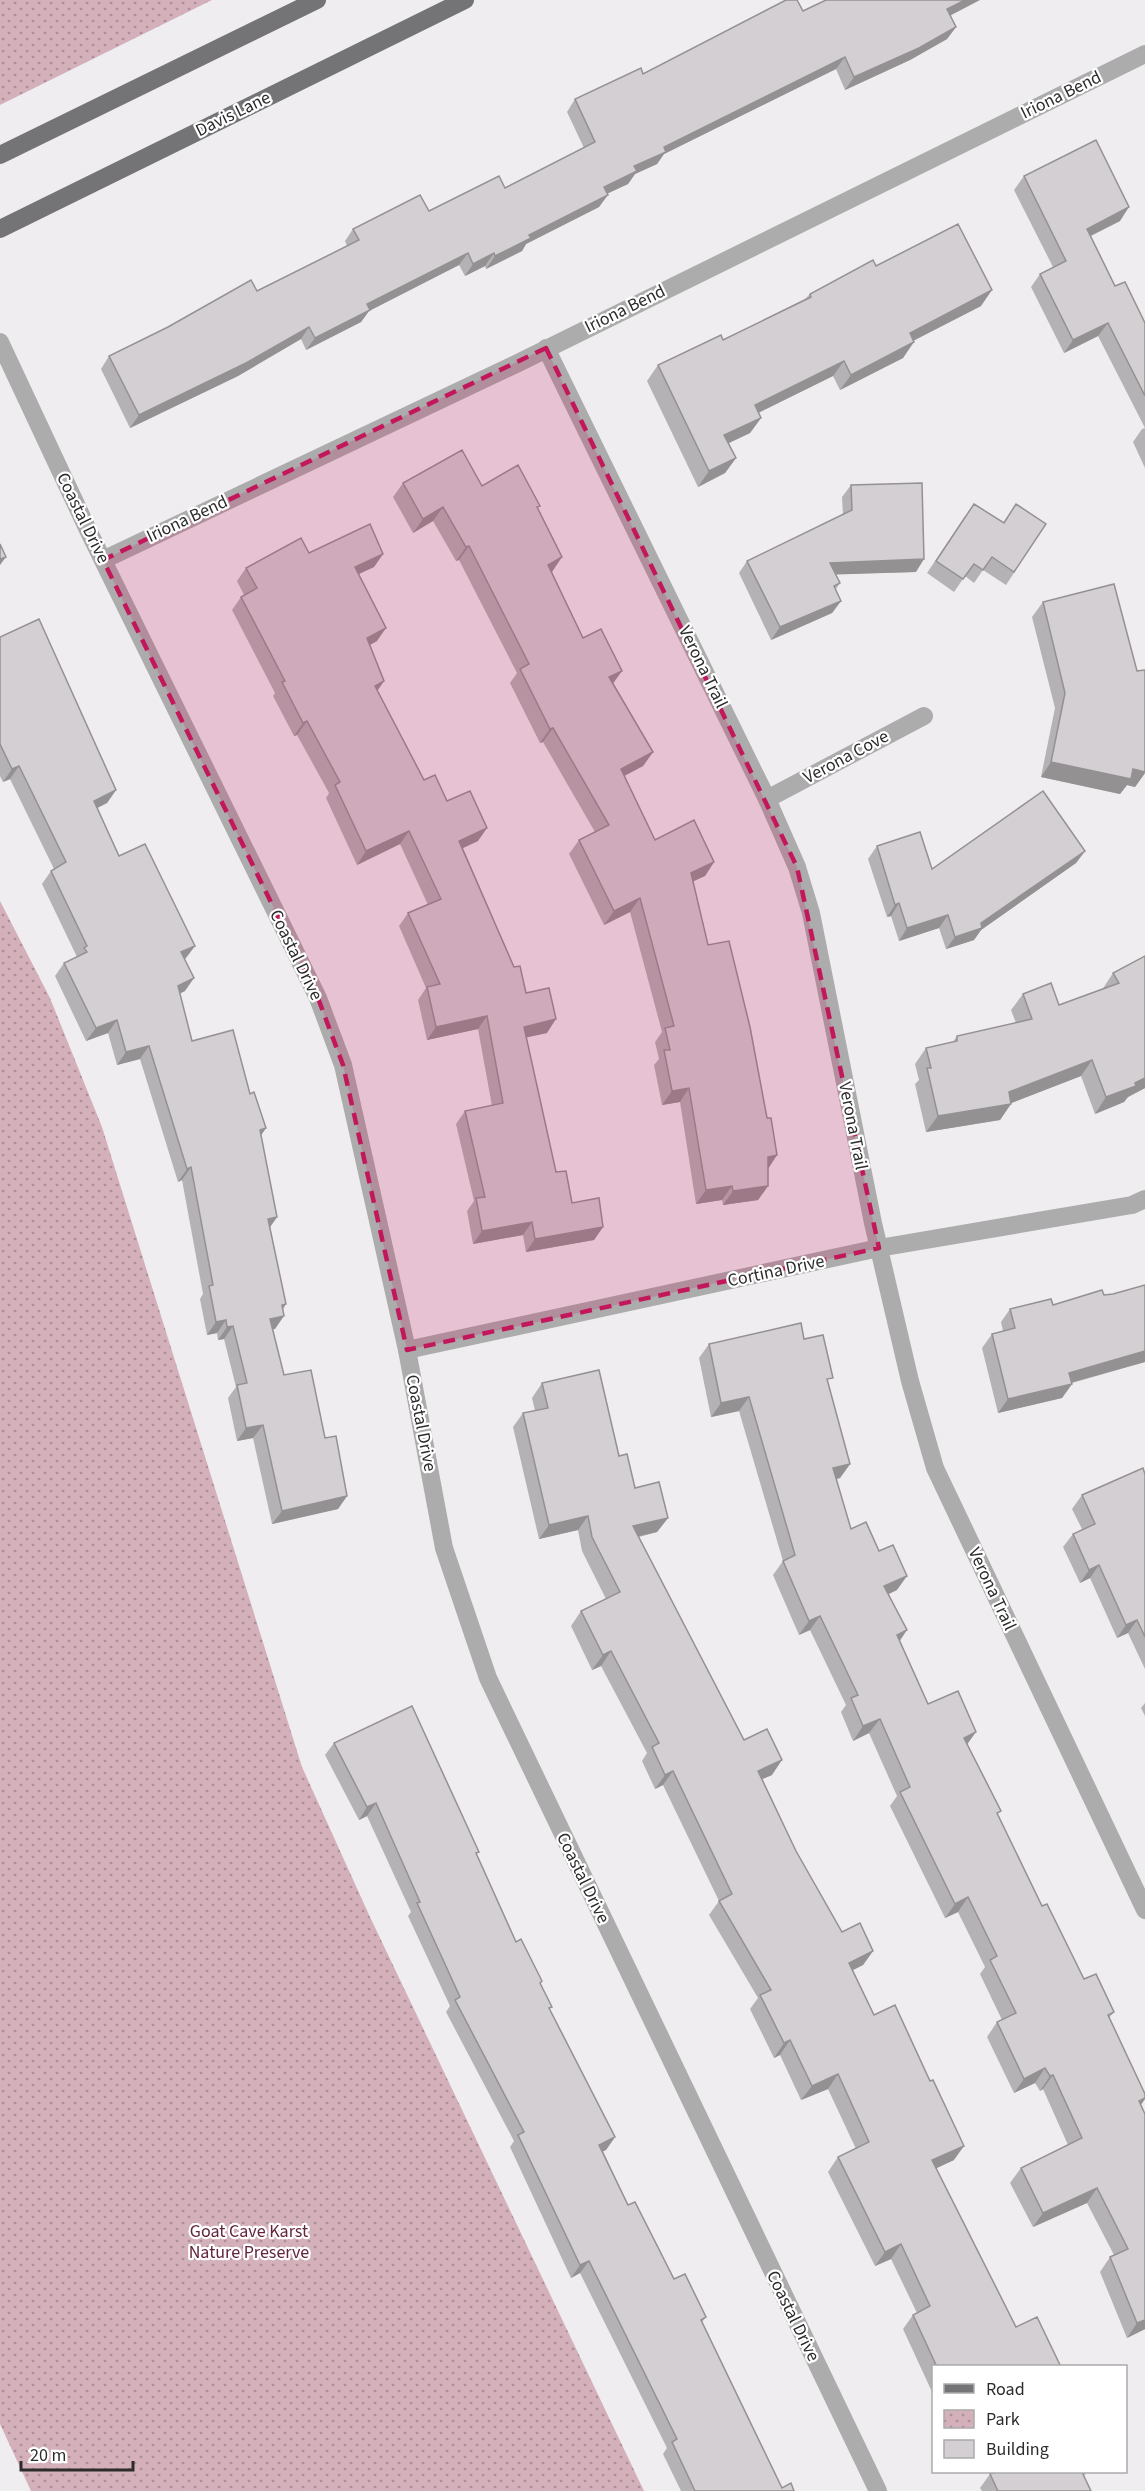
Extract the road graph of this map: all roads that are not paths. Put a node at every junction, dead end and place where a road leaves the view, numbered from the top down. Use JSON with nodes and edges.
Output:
{"nodes":[{"id":1,"x":317,"y":0,"type":"edge"},
{"id":2,"x":465,"y":0,"type":"edge"},
{"id":3,"x":1143,"y":59,"type":"edge"},
{"id":4,"x":0,"y":156,"type":"edge"},
{"id":5,"x":0,"y":229,"type":"edge"},
{"id":6,"x":0,"y":342,"type":"edge"},
{"id":7,"x":546,"y":348,"type":"junction"},
{"id":8,"x":103,"y":560,"type":"junction"},
{"id":9,"x":924,"y":716,"type":"dead end"},
{"id":10,"x":767,"y":799,"type":"junction"},
{"id":11,"x":1145,"y":1199,"type":"edge"},
{"id":12,"x":879,"y":1248,"type":"junction"},
{"id":13,"x":407,"y":1350,"type":"junction"},
{"id":14,"x":1145,"y":1910,"type":"edge"},
{"id":15,"x":878,"y":2491,"type":"edge"}],
"edges":[{"from":1,"to":4,"type":"main road"},
{"from":2,"to":5,"type":"main road","name":"Davis Lane"},
{"from":3,"to":7,"type":"street","name":"Iriona Bend"},
{"from":6,"to":8,"type":"street","name":"Coastal Drive"},
{"from":7,"to":8,"type":"street","name":"Iriona Bend"},
{"from":7,"to":10,"type":"street","name":"Verona Trail"},
{"from":8,"to":13,"type":"street","name":"Coastal Drive"},
{"from":9,"to":10,"type":"street","name":"Verona Cove"},
{"from":10,"to":12,"type":"street","name":"Verona Trail"},
{"from":11,"to":12,"type":"street","name":"Cortina Drive"},
{"from":12,"to":13,"type":"street","name":"Cortina Drive"},
{"from":12,"to":14,"type":"street","name":"Verona Trail"},
{"from":13,"to":15,"type":"street","name":"Coastal Drive"}]}
